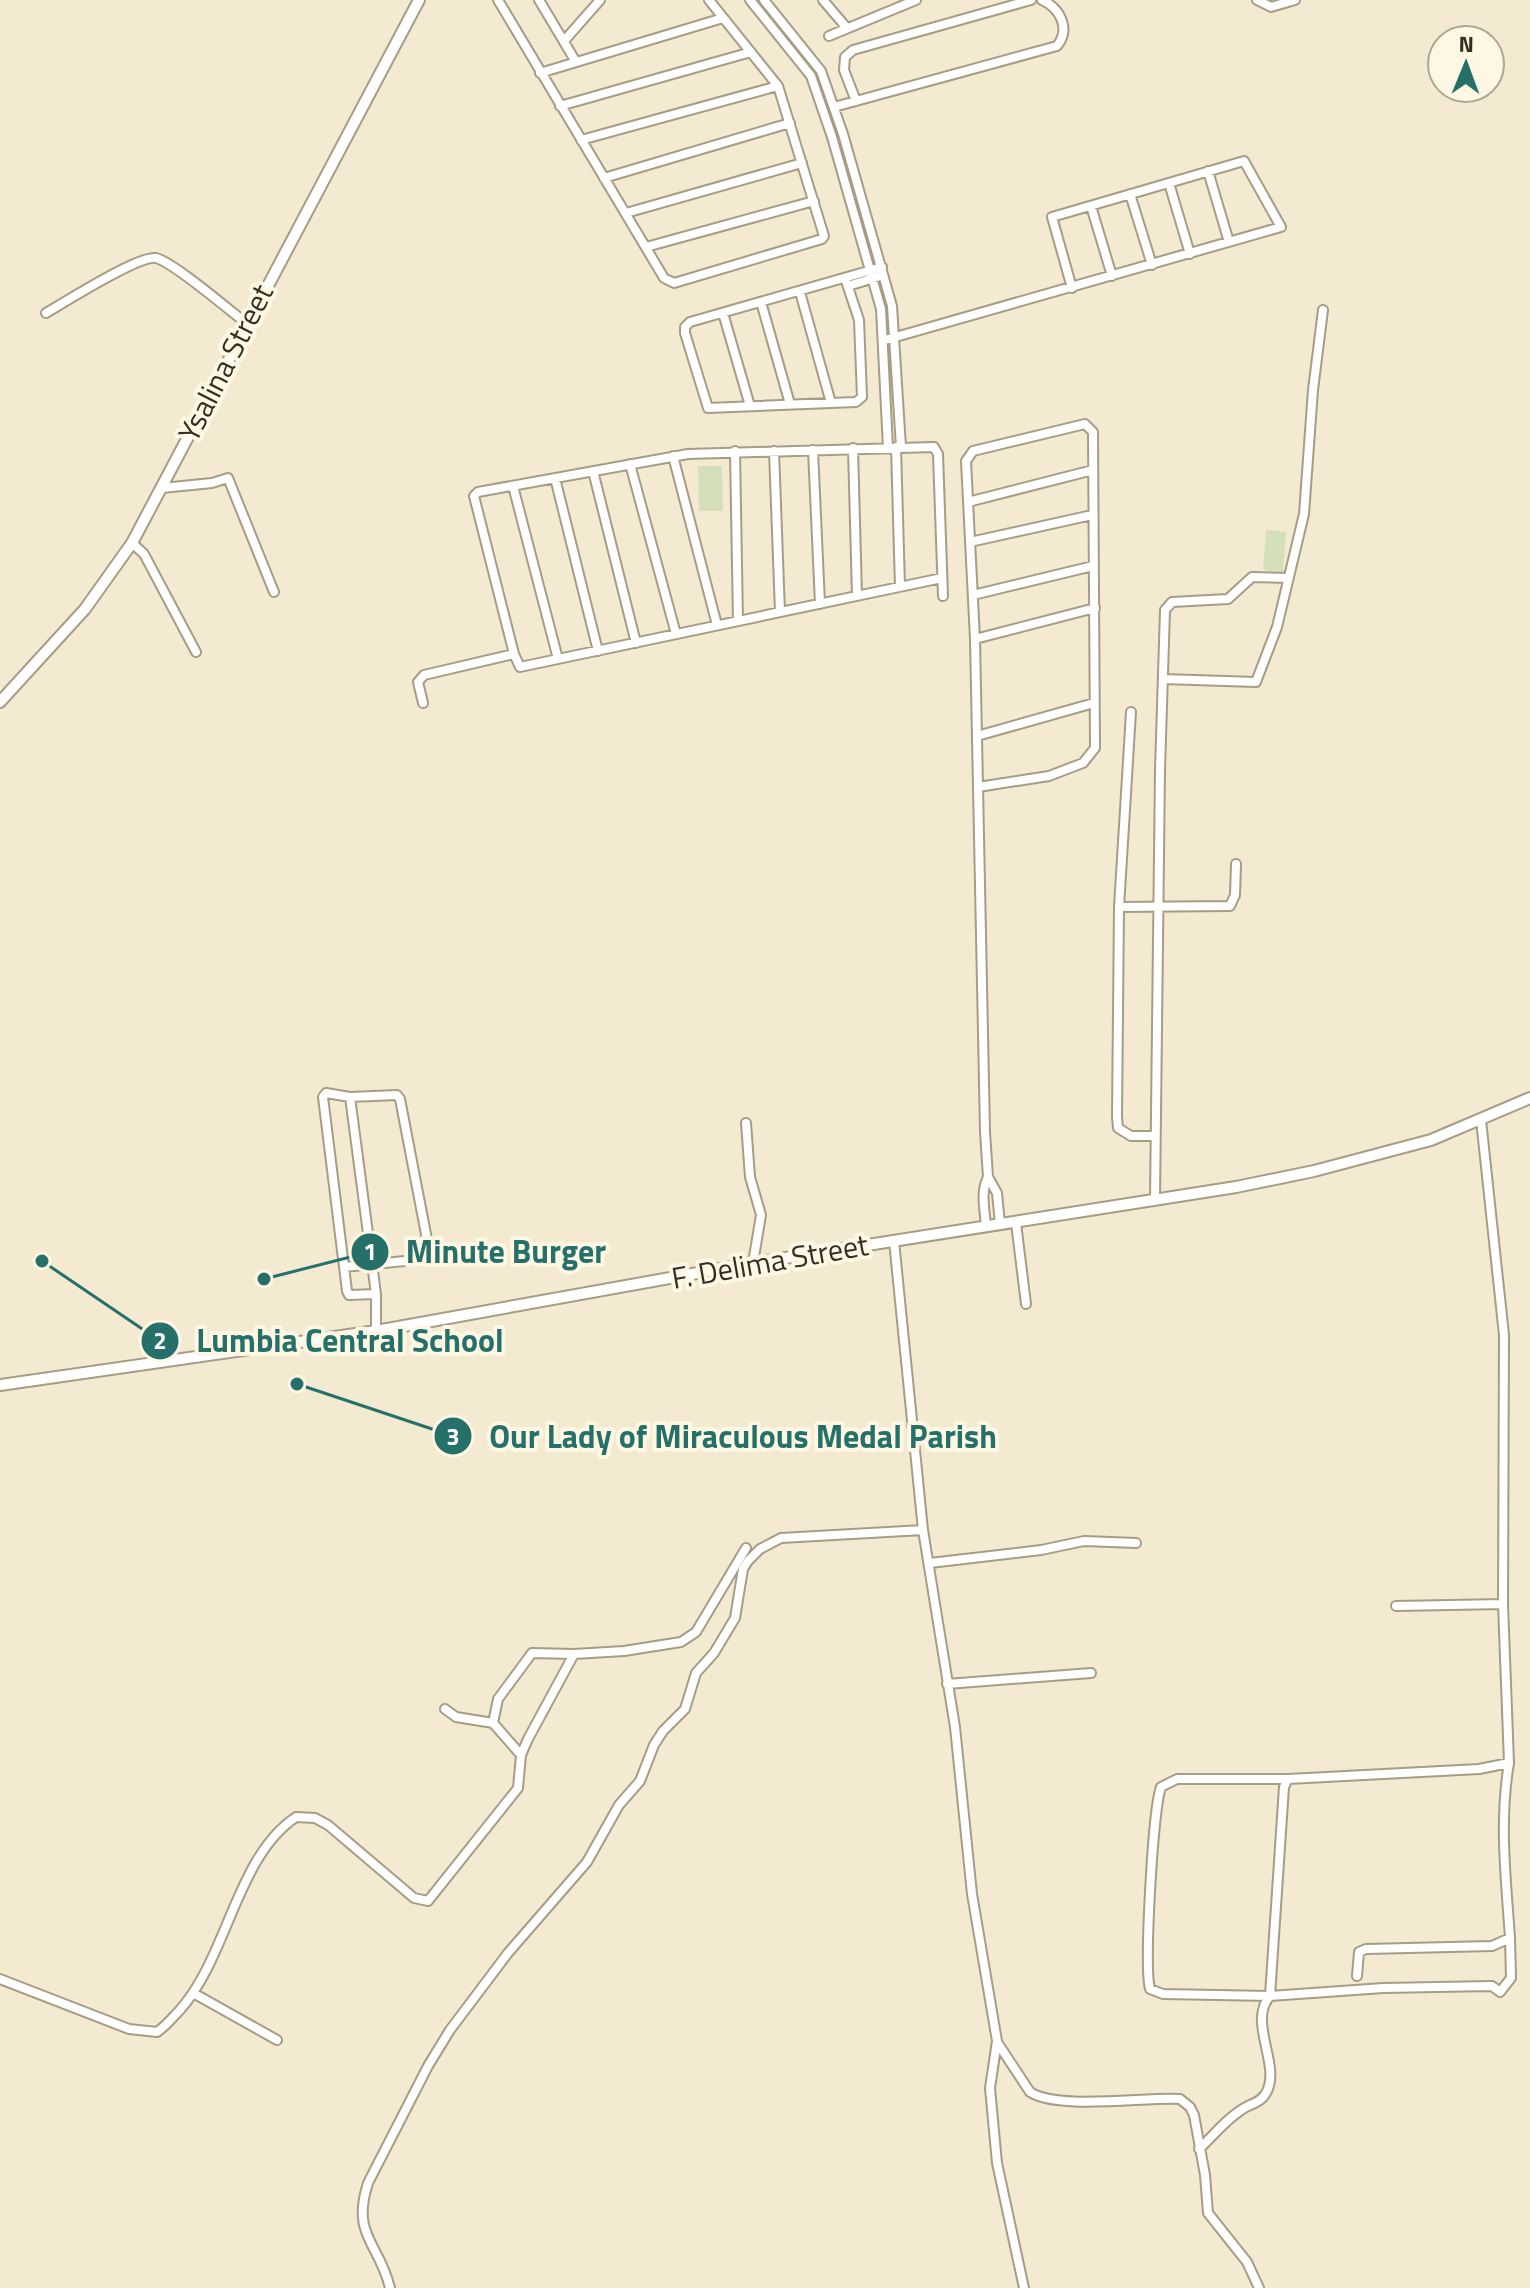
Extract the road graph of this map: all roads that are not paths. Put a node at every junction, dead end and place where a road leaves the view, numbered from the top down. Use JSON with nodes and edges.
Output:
{"nodes":[{"id":1,"x":419,"y":0,"type":"edge"},
{"id":2,"x":498,"y":0,"type":"edge"},
{"id":3,"x":600,"y":0,"type":"edge"},
{"id":4,"x":709,"y":0,"type":"edge"},
{"id":5,"x":750,"y":0,"type":"edge"},
{"id":6,"x":764,"y":0,"type":"edge"},
{"id":7,"x":823,"y":0,"type":"edge"},
{"id":8,"x":916,"y":0,"type":"edge"},
{"id":9,"x":1031,"y":0,"type":"edge"},
{"id":10,"x":1042,"y":0,"type":"edge"},
{"id":11,"x":1257,"y":0,"type":"edge"},
{"id":12,"x":1295,"y":0,"type":"edge"},
{"id":13,"x":540,"y":1,"type":"edge"},
{"id":14,"x":723,"y":18,"type":"junction"},
{"id":15,"x":846,"y":27,"type":"junction"},
{"id":16,"x":829,"y":36,"type":"dead end"},
{"id":17,"x":564,"y":41,"type":"junction"},
{"id":18,"x":751,"y":52,"type":"junction"},
{"id":19,"x":814,"y":60,"type":"junction"},
{"id":20,"x":576,"y":62,"type":"junction"},
{"id":21,"x":806,"y":66,"type":"junction"},
{"id":22,"x":540,"y":73,"type":"junction"},
{"id":23,"x":778,"y":86,"type":"junction"},
{"id":24,"x":856,"y":101,"type":"junction"},
{"id":25,"x":833,"y":104,"type":"junction"},
{"id":26,"x":822,"y":105,"type":"junction"},
{"id":27,"x":560,"y":106,"type":"junction"},
{"id":28,"x":790,"y":123,"type":"junction"},
{"id":29,"x":581,"y":140,"type":"junction"},
{"id":30,"x":802,"y":163,"type":"junction"},
{"id":31,"x":1208,"y":171,"type":"junction"},
{"id":32,"x":604,"y":178,"type":"junction"},
{"id":33,"x":1169,"y":183,"type":"junction"},
{"id":34,"x":1130,"y":194,"type":"junction"},
{"id":35,"x":814,"y":201,"type":"junction"},
{"id":36,"x":1091,"y":206,"type":"junction"},
{"id":37,"x":626,"y":213,"type":"junction"},
{"id":38,"x":1229,"y":242,"type":"junction"},
{"id":39,"x":646,"y":247,"type":"junction"},
{"id":40,"x":1190,"y":254,"type":"junction"},
{"id":41,"x":1152,"y":265,"type":"junction"},
{"id":42,"x":883,"y":271,"type":"junction"},
{"id":43,"x":873,"y":274,"type":"junction"},
{"id":44,"x":1112,"y":276,"type":"junction"},
{"id":45,"x":846,"y":282,"type":"junction"},
{"id":46,"x":1072,"y":288,"type":"junction"},
{"id":47,"x":800,"y":292,"type":"junction"},
{"id":48,"x":761,"y":302,"type":"junction"},
{"id":49,"x":1323,"y":310,"type":"dead end"},
{"id":50,"x":46,"y":313,"type":"dead end"},
{"id":51,"x":723,"y":313,"type":"junction"},
{"id":52,"x":246,"y":323,"type":"junction"},
{"id":53,"x":895,"y":338,"type":"junction"},
{"id":54,"x":885,"y":340,"type":"junction"},
{"id":55,"x":831,"y":403,"type":"junction"},
{"id":56,"x":790,"y":404,"type":"junction"},
{"id":57,"x":750,"y":406,"type":"junction"},
{"id":58,"x":900,"y":427,"type":"junction"},
{"id":59,"x":887,"y":428,"type":"junction"},
{"id":60,"x":895,"y":447,"type":"junction"},
{"id":61,"x":853,"y":448,"type":"junction"},
{"id":62,"x":813,"y":450,"type":"junction"},
{"id":63,"x":735,"y":451,"type":"junction"},
{"id":64,"x":774,"y":451,"type":"junction"},
{"id":65,"x":673,"y":456,"type":"junction"},
{"id":66,"x":630,"y":464,"type":"junction"},
{"id":67,"x":1093,"y":470,"type":"junction"},
{"id":68,"x":593,"y":471,"type":"junction"},
{"id":69,"x":555,"y":478,"type":"junction"},
{"id":70,"x":513,"y":486,"type":"junction"},
{"id":71,"x":162,"y":488,"type":"junction"},
{"id":72,"x":968,"y":502,"type":"junction"},
{"id":73,"x":1092,"y":515,"type":"junction"},
{"id":74,"x":970,"y":542,"type":"junction"},
{"id":75,"x":132,"y":543,"type":"junction"},
{"id":76,"x":1093,"y":566,"type":"junction"},
{"id":77,"x":942,"y":578,"type":"junction"},
{"id":78,"x":1289,"y":578,"type":"junction"},
{"id":79,"x":900,"y":587,"type":"junction"},
{"id":80,"x":274,"y":592,"type":"dead end"},
{"id":81,"x":973,"y":595,"type":"junction"},
{"id":82,"x":857,"y":596,"type":"junction"},
{"id":83,"x":943,"y":596,"type":"dead end"},
{"id":84,"x":820,"y":604,"type":"junction"},
{"id":85,"x":1095,"y":608,"type":"junction"},
{"id":86,"x":780,"y":612,"type":"junction"},
{"id":87,"x":738,"y":621,"type":"junction"},
{"id":88,"x":717,"y":625,"type":"junction"},
{"id":89,"x":676,"y":634,"type":"junction"},
{"id":90,"x":975,"y":639,"type":"junction"},
{"id":91,"x":636,"y":643,"type":"junction"},
{"id":92,"x":598,"y":651,"type":"junction"},
{"id":93,"x":196,"y":652,"type":"dead end"},
{"id":94,"x":514,"y":654,"type":"junction"},
{"id":95,"x":558,"y":659,"type":"junction"},
{"id":96,"x":1163,"y":679,"type":"junction"},
{"id":97,"x":0,"y":702,"type":"edge"},
{"id":98,"x":423,"y":703,"type":"dead end"},
{"id":99,"x":1094,"y":703,"type":"junction"},
{"id":100,"x":1131,"y":712,"type":"dead end"},
{"id":101,"x":977,"y":736,"type":"junction"},
{"id":102,"x":978,"y":787,"type":"junction"},
{"id":103,"x":1236,"y":864,"type":"dead end"},
{"id":104,"x":1119,"y":907,"type":"junction"},
{"id":105,"x":1158,"y":908,"type":"junction"},
{"id":106,"x":350,"y":1097,"type":"junction"},
{"id":107,"x":1530,"y":1098,"type":"edge"},
{"id":108,"x":1481,"y":1120,"type":"junction"},
{"id":109,"x":746,"y":1123,"type":"dead end"},
{"id":110,"x":1154,"y":1136,"type":"junction"},
{"id":111,"x":988,"y":1177,"type":"junction"},
{"id":112,"x":1155,"y":1200,"type":"junction"},
{"id":113,"x":1016,"y":1223,"type":"junction"},
{"id":114,"x":1000,"y":1224,"type":"junction"},
{"id":115,"x":986,"y":1227,"type":"junction"},
{"id":116,"x":894,"y":1241,"type":"junction"},
{"id":117,"x":753,"y":1263,"type":"junction"},
{"id":118,"x":373,"y":1264,"type":"junction"},
{"id":119,"x":344,"y":1267,"type":"junction"},
{"id":120,"x":376,"y":1294,"type":"junction"},
{"id":121,"x":1026,"y":1304,"type":"dead end"},
{"id":122,"x":376,"y":1331,"type":"junction"},
{"id":123,"x":0,"y":1385,"type":"edge"},
{"id":124,"x":923,"y":1530,"type":"junction"},
{"id":125,"x":1136,"y":1543,"type":"dead end"},
{"id":126,"x":746,"y":1548,"type":"dead end"},
{"id":127,"x":930,"y":1563,"type":"junction"},
{"id":128,"x":1503,"y":1604,"type":"junction"},
{"id":129,"x":1396,"y":1606,"type":"dead end"},
{"id":130,"x":574,"y":1654,"type":"junction"},
{"id":131,"x":1091,"y":1673,"type":"dead end"},
{"id":132,"x":947,"y":1684,"type":"junction"},
{"id":133,"x":445,"y":1709,"type":"dead end"},
{"id":134,"x":493,"y":1723,"type":"junction"},
{"id":135,"x":521,"y":1755,"type":"junction"},
{"id":136,"x":1509,"y":1763,"type":"junction"},
{"id":137,"x":1288,"y":1779,"type":"junction"},
{"id":138,"x":1510,"y":1938,"type":"junction"},
{"id":139,"x":1357,"y":1976,"type":"dead end"},
{"id":140,"x":0,"y":1979,"type":"edge"},
{"id":141,"x":195,"y":1994,"type":"junction"},
{"id":142,"x":1270,"y":1996,"type":"junction"},
{"id":143,"x":277,"y":2040,"type":"dead end"},
{"id":144,"x":997,"y":2041,"type":"junction"},
{"id":145,"x":1199,"y":2149,"type":"junction"},
{"id":146,"x":390,"y":2288,"type":"edge"},
{"id":147,"x":1024,"y":2288,"type":"edge"},
{"id":148,"x":1259,"y":2288,"type":"edge"}],
"edges":[{"from":1,"to":52,"type":"street","name":"Ysalina Street"},
{"from":2,"to":22,"type":"street"},
{"from":3,"to":17,"type":"street"},
{"from":4,"to":14,"type":"street"},
{"from":5,"to":21,"type":"street"},
{"from":6,"to":19,"type":"street"},
{"from":7,"to":15,"type":"street"},
{"from":8,"to":15,"type":"street"},
{"from":9,"to":24,"type":"street"},
{"from":10,"to":24,"type":"street"},
{"from":11,"to":12,"type":"street"},
{"from":13,"to":17,"type":"street"},
{"from":14,"to":18,"type":"street"},
{"from":14,"to":20,"type":"street"},
{"from":15,"to":16,"type":"street"},
{"from":17,"to":20,"type":"street"},
{"from":18,"to":23,"type":"street"},
{"from":18,"to":27,"type":"street"},
{"from":19,"to":21,"type":"street"},
{"from":19,"to":25,"type":"street"},
{"from":20,"to":22,"type":"street"},
{"from":21,"to":26,"type":"street"},
{"from":22,"to":27,"type":"street"},
{"from":23,"to":28,"type":"street"},
{"from":23,"to":29,"type":"street"},
{"from":24,"to":25,"type":"street"},
{"from":25,"to":26,"type":"street"},
{"from":25,"to":42,"type":"street"},
{"from":26,"to":43,"type":"street"},
{"from":27,"to":29,"type":"street"},
{"from":28,"to":30,"type":"street"},
{"from":28,"to":32,"type":"street"},
{"from":29,"to":32,"type":"street"},
{"from":30,"to":35,"type":"street"},
{"from":30,"to":37,"type":"street"},
{"from":31,"to":33,"type":"street"},
{"from":31,"to":38,"type":"street"},
{"from":31,"to":38,"type":"street"},
{"from":32,"to":37,"type":"street"},
{"from":33,"to":34,"type":"street"},
{"from":33,"to":40,"type":"street"},
{"from":34,"to":36,"type":"street"},
{"from":34,"to":41,"type":"street"},
{"from":35,"to":39,"type":"street"},
{"from":35,"to":39,"type":"street"},
{"from":36,"to":44,"type":"street"},
{"from":36,"to":46,"type":"street"},
{"from":37,"to":39,"type":"street"},
{"from":38,"to":40,"type":"street"},
{"from":40,"to":41,"type":"street"},
{"from":41,"to":44,"type":"street"},
{"from":42,"to":43,"type":"street"},
{"from":42,"to":53,"type":"street"},
{"from":43,"to":45,"type":"street"},
{"from":43,"to":54,"type":"street"},
{"from":44,"to":46,"type":"street"},
{"from":45,"to":47,"type":"street"},
{"from":45,"to":55,"type":"street"},
{"from":46,"to":53,"type":"street"},
{"from":47,"to":48,"type":"street"},
{"from":47,"to":55,"type":"street"},
{"from":48,"to":51,"type":"street"},
{"from":48,"to":56,"type":"street"},
{"from":49,"to":78,"type":"street"},
{"from":50,"to":52,"type":"street"},
{"from":51,"to":57,"type":"street"},
{"from":51,"to":57,"type":"street"},
{"from":52,"to":71,"type":"street","name":"Ysalina Street"},
{"from":53,"to":54,"type":"street"},
{"from":53,"to":58,"type":"street"},
{"from":54,"to":59,"type":"street"},
{"from":55,"to":56,"type":"street"},
{"from":56,"to":57,"type":"street"},
{"from":58,"to":59,"type":"street"},
{"from":58,"to":60,"type":"street"},
{"from":59,"to":60,"type":"street"},
{"from":60,"to":61,"type":"street"},
{"from":60,"to":77,"type":"street"},
{"from":60,"to":79,"type":"street"},
{"from":61,"to":62,"type":"street"},
{"from":61,"to":82,"type":"street"},
{"from":62,"to":64,"type":"street"},
{"from":62,"to":84,"type":"street"},
{"from":63,"to":64,"type":"street"},
{"from":63,"to":65,"type":"street"},
{"from":63,"to":87,"type":"street"},
{"from":64,"to":86,"type":"street"},
{"from":65,"to":66,"type":"street"},
{"from":65,"to":88,"type":"street"},
{"from":66,"to":68,"type":"street"},
{"from":66,"to":89,"type":"street"},
{"from":67,"to":72,"type":"street"},
{"from":67,"to":72,"type":"street"},
{"from":67,"to":73,"type":"street"},
{"from":68,"to":69,"type":"street"},
{"from":68,"to":91,"type":"street"},
{"from":69,"to":70,"type":"street"},
{"from":69,"to":92,"type":"street"},
{"from":70,"to":94,"type":"street"},
{"from":70,"to":95,"type":"street"},
{"from":71,"to":75,"type":"street","name":"Ysalina Street"},
{"from":71,"to":80,"type":"street"},
{"from":72,"to":74,"type":"street"},
{"from":73,"to":74,"type":"street"},
{"from":73,"to":76,"type":"street"},
{"from":74,"to":81,"type":"street"},
{"from":75,"to":93,"type":"street"},
{"from":75,"to":97,"type":"street","name":"Ysalina Street"},
{"from":76,"to":81,"type":"street"},
{"from":76,"to":85,"type":"street"},
{"from":77,"to":79,"type":"street"},
{"from":77,"to":83,"type":"street"},
{"from":78,"to":96,"type":"street"},
{"from":78,"to":96,"type":"street"},
{"from":79,"to":82,"type":"street"},
{"from":81,"to":90,"type":"street"},
{"from":82,"to":84,"type":"street"},
{"from":84,"to":86,"type":"street"},
{"from":85,"to":90,"type":"street"},
{"from":85,"to":99,"type":"street"},
{"from":86,"to":87,"type":"street"},
{"from":87,"to":88,"type":"street"},
{"from":88,"to":89,"type":"street"},
{"from":89,"to":91,"type":"street"},
{"from":90,"to":101,"type":"street"},
{"from":91,"to":92,"type":"street"},
{"from":92,"to":95,"type":"street"},
{"from":94,"to":95,"type":"street"},
{"from":94,"to":98,"type":"street"},
{"from":96,"to":105,"type":"street"},
{"from":99,"to":101,"type":"street"},
{"from":99,"to":102,"type":"street"},
{"from":100,"to":104,"type":"street"},
{"from":101,"to":102,"type":"street"},
{"from":102,"to":111,"type":"street"},
{"from":103,"to":105,"type":"street"},
{"from":104,"to":105,"type":"street"},
{"from":104,"to":110,"type":"street"},
{"from":105,"to":110,"type":"street"},
{"from":106,"to":118,"type":"street"},
{"from":106,"to":118,"type":"street"},
{"from":106,"to":119,"type":"street"},
{"from":107,"to":108,"type":"street","name":"F. Delima Street"},
{"from":108,"to":112,"type":"street","name":"F. Delima Street"},
{"from":108,"to":128,"type":"street"},
{"from":109,"to":117,"type":"street"},
{"from":110,"to":112,"type":"street"},
{"from":111,"to":114,"type":"street"},
{"from":111,"to":115,"type":"street"},
{"from":112,"to":113,"type":"street","name":"F. Delima Street"},
{"from":113,"to":114,"type":"street","name":"F. Delima Street"},
{"from":113,"to":121,"type":"street"},
{"from":114,"to":115,"type":"street","name":"F. Delima Street"},
{"from":115,"to":116,"type":"street","name":"F. Delima Street"},
{"from":116,"to":117,"type":"street","name":"F. Delima Street"},
{"from":116,"to":124,"type":"street"},
{"from":117,"to":122,"type":"street","name":"F. Delima Street"},
{"from":118,"to":119,"type":"street"},
{"from":118,"to":120,"type":"street"},
{"from":119,"to":120,"type":"street"},
{"from":120,"to":122,"type":"street"},
{"from":122,"to":123,"type":"street","name":"F. Delima Street"},
{"from":124,"to":127,"type":"street"},
{"from":124,"to":146,"type":"street"},
{"from":125,"to":127,"type":"street"},
{"from":126,"to":130,"type":"street"},
{"from":127,"to":132,"type":"street"},
{"from":128,"to":129,"type":"street"},
{"from":128,"to":136,"type":"street"},
{"from":130,"to":134,"type":"street"},
{"from":130,"to":135,"type":"street"},
{"from":131,"to":132,"type":"street"},
{"from":132,"to":144,"type":"street"},
{"from":133,"to":134,"type":"street"},
{"from":134,"to":135,"type":"street"},
{"from":135,"to":141,"type":"street"},
{"from":136,"to":137,"type":"street"},
{"from":136,"to":138,"type":"street"},
{"from":137,"to":142,"type":"street"},
{"from":137,"to":142,"type":"street"},
{"from":138,"to":139,"type":"street"},
{"from":138,"to":142,"type":"street"},
{"from":140,"to":141,"type":"street"},
{"from":141,"to":143,"type":"street"},
{"from":142,"to":145,"type":"street"},
{"from":144,"to":145,"type":"street"},
{"from":144,"to":147,"type":"street"},
{"from":145,"to":148,"type":"street"}]}
